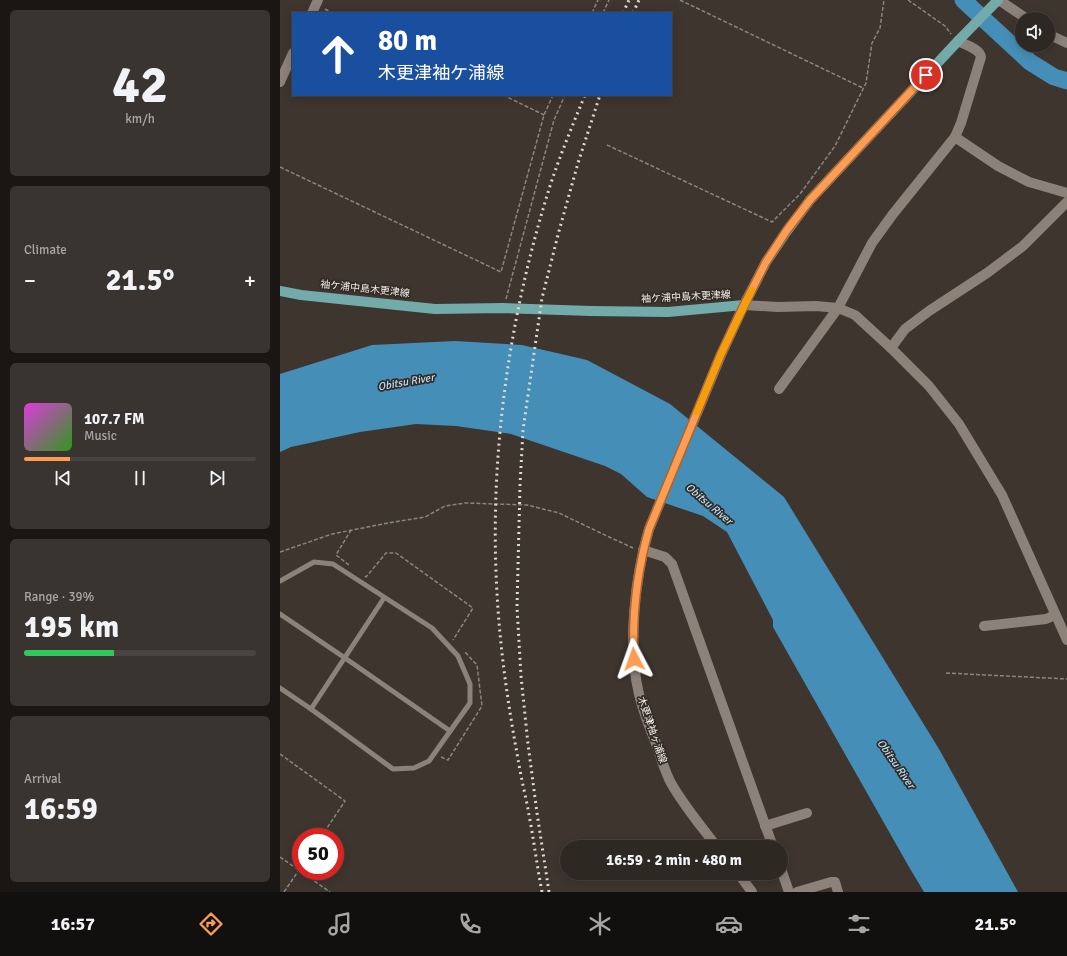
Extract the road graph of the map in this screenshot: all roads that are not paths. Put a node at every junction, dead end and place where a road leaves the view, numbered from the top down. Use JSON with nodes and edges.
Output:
{"nodes":[{"id":1,"x":318,"y":0,"type":"edge"},
{"id":2,"x":997,"y":1,"type":"edge"},
{"id":3,"x":312,"y":12,"type":"edge"},
{"id":4,"x":1015,"y":12,"type":"edge"},
{"id":5,"x":1055,"y":37,"type":"edge"},
{"id":6,"x":958,"y":41,"type":"junction"},
{"id":7,"x":1067,"y":43,"type":"edge"},
{"id":8,"x":292,"y":55,"type":"edge"},
{"id":9,"x":280,"y":82,"type":"edge"},
{"id":10,"x":955,"y":137,"type":"junction"},
{"id":11,"x":1067,"y":193,"type":"edge"},
{"id":12,"x":1067,"y":202,"type":"edge"},
{"id":13,"x":280,"y":291,"type":"edge"},
{"id":14,"x":744,"y":305,"type":"junction"},
{"id":15,"x":838,"y":308,"type":"junction"},
{"id":16,"x":891,"y":348,"type":"junction"},
{"id":17,"x":779,"y":389,"type":"dead end"},
{"id":18,"x":643,"y":550,"type":"junction"},
{"id":19,"x":280,"y":581,"type":"edge"},
{"id":20,"x":384,"y":598,"type":"junction"},
{"id":21,"x":280,"y":614,"type":"edge"},
{"id":22,"x":1055,"y":615,"type":"junction"},
{"id":23,"x":984,"y":626,"type":"dead end"},
{"id":24,"x":1067,"y":640,"type":"edge"},
{"id":25,"x":345,"y":658,"type":"junction"},
{"id":26,"x":280,"y":688,"type":"edge"},
{"id":27,"x":311,"y":709,"type":"junction"},
{"id":28,"x":450,"y":731,"type":"junction"},
{"id":29,"x":807,"y":813,"type":"dead end"},
{"id":30,"x":765,"y":826,"type":"junction"},
{"id":31,"x":712,"y":840,"type":"edge"},
{"id":32,"x":770,"y":840,"type":"edge"},
{"id":33,"x":743,"y":880,"type":"edge"},
{"id":34,"x":785,"y":880,"type":"edge"},
{"id":35,"x":752,"y":892,"type":"edge"},
{"id":36,"x":789,"y":892,"type":"edge"},
{"id":37,"x":797,"y":892,"type":"edge"},
{"id":38,"x":838,"y":892,"type":"edge"}],
"edges":[{"from":1,"to":3,"type":"street"},
{"from":2,"to":4,"type":"street"},
{"from":2,"to":6,"type":"main road","name":"袖ケ浦中島木更津線"},
{"from":5,"to":7,"type":"street"},
{"from":6,"to":10,"type":"street"},
{"from":6,"to":14,"type":"main road","name":"袖ケ浦中島木更津線"},
{"from":8,"to":9,"type":"street"},
{"from":10,"to":11,"type":"street"},
{"from":10,"to":15,"type":"street"},
{"from":12,"to":16,"type":"street"},
{"from":13,"to":14,"type":"main road","name":"袖ケ浦中島木更津線"},
{"from":14,"to":15,"type":"street"},
{"from":14,"to":18,"type":"street","name":"木更津袖ヶ浦線"},
{"from":15,"to":16,"type":"street"},
{"from":15,"to":17,"type":"street"},
{"from":16,"to":22,"type":"street"},
{"from":18,"to":30,"type":"street"},
{"from":18,"to":31,"type":"street","name":"木更津袖ヶ浦線"},
{"from":19,"to":20,"type":"lane"},
{"from":20,"to":25,"type":"lane"},
{"from":20,"to":28,"type":"lane"},
{"from":21,"to":25,"type":"lane"},
{"from":22,"to":23,"type":"street"},
{"from":22,"to":24,"type":"street"},
{"from":25,"to":27,"type":"lane"},
{"from":25,"to":28,"type":"lane"},
{"from":26,"to":27,"type":"lane"},
{"from":27,"to":28,"type":"lane"},
{"from":29,"to":30,"type":"street"},
{"from":30,"to":32,"type":"street"},
{"from":33,"to":35,"type":"street"},
{"from":34,"to":36,"type":"street"},
{"from":37,"to":38,"type":"street"}]}
